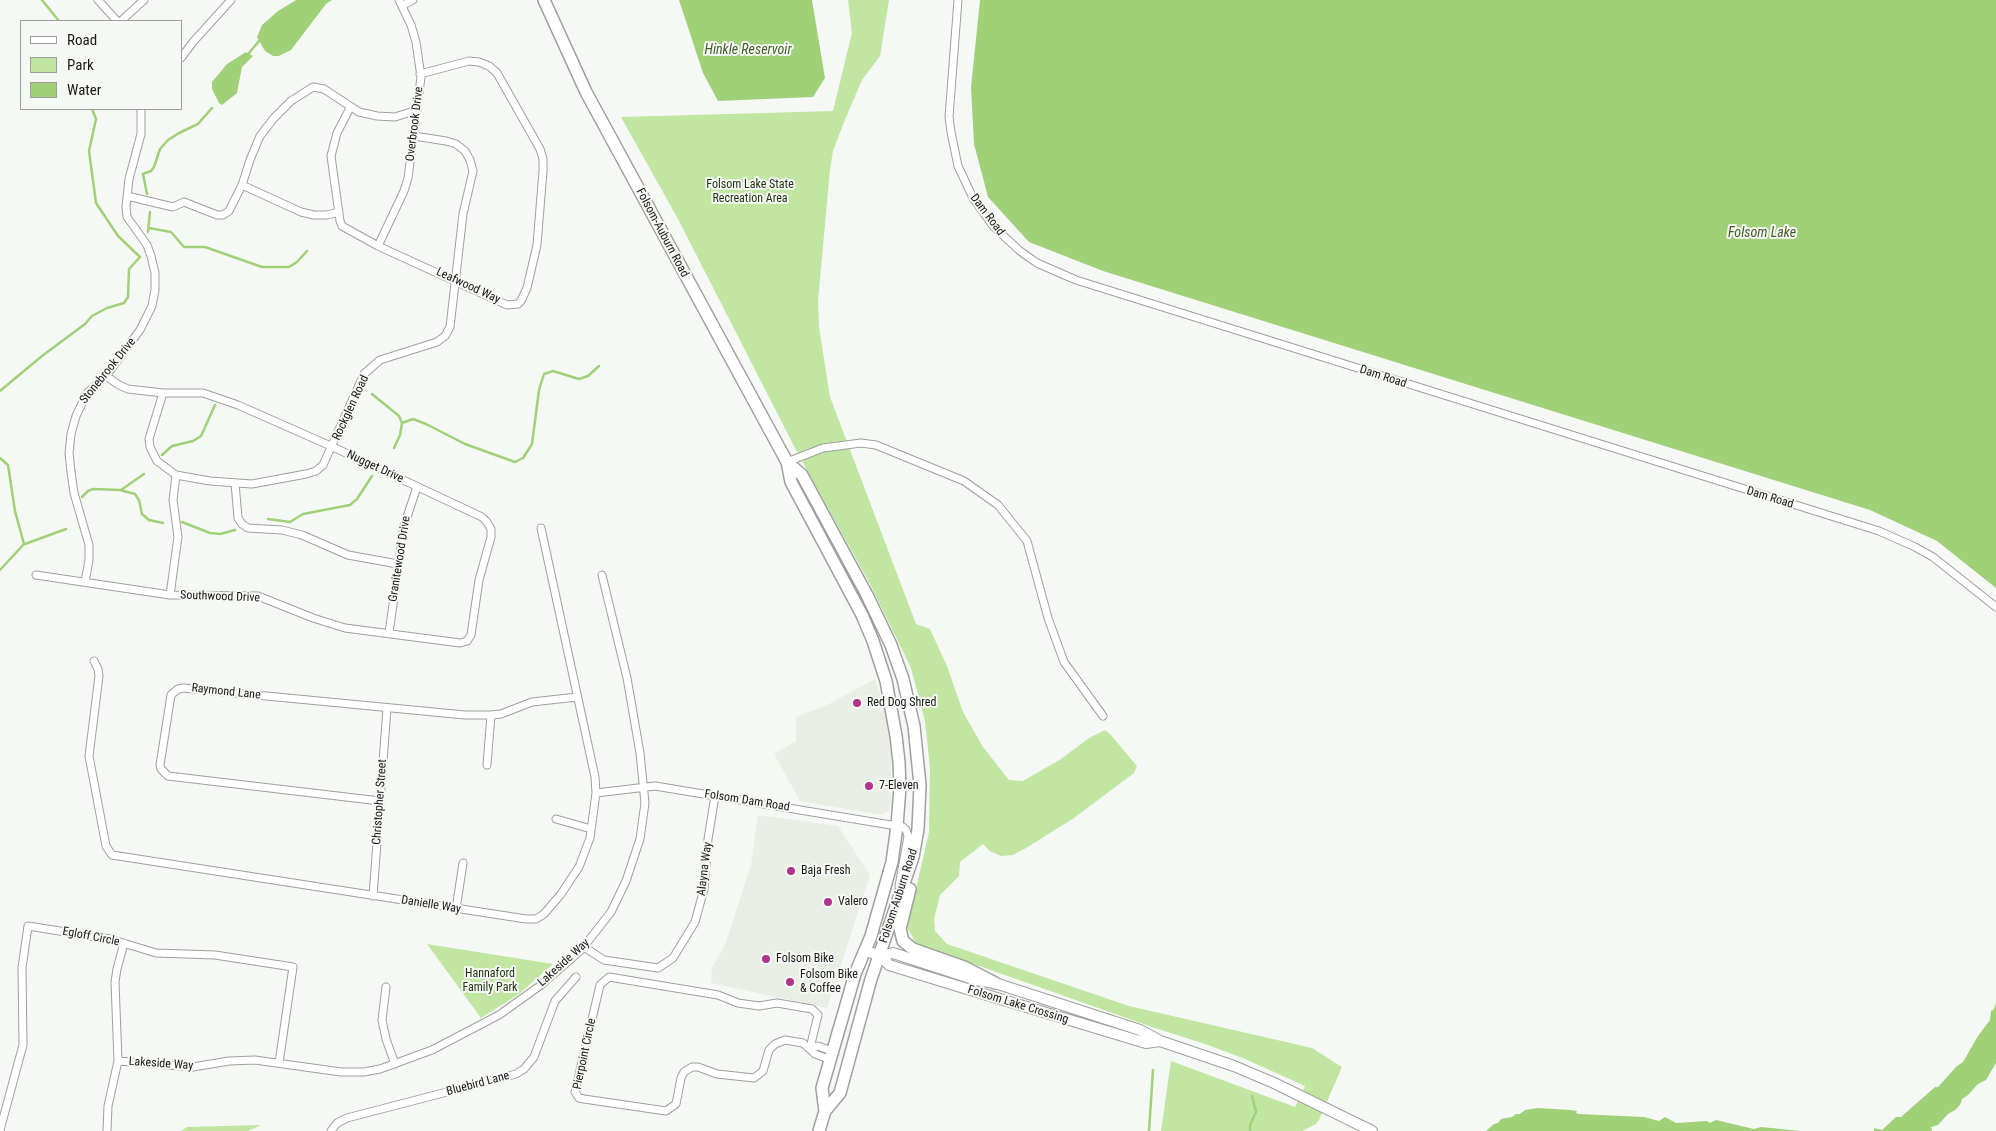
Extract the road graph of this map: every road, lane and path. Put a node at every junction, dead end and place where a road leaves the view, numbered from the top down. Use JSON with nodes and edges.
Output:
{"nodes":[{"id":1,"x":98,"y":0,"type":"edge"},
{"id":2,"x":144,"y":0,"type":"edge"},
{"id":3,"x":231,"y":0,"type":"edge"},
{"id":4,"x":413,"y":0,"type":"edge"},
{"id":5,"x":544,"y":0,"type":"edge"},
{"id":6,"x":958,"y":0,"type":"edge"},
{"id":7,"x":401,"y":2,"type":"edge"},
{"id":8,"x":118,"y":20,"type":"edge"},
{"id":9,"x":120,"y":20,"type":"edge"},
{"id":10,"x":182,"y":57,"type":"edge"},
{"id":11,"x":420,"y":74,"type":"junction"},
{"id":12,"x":350,"y":108,"type":"junction"},
{"id":13,"x":141,"y":110,"type":"edge"},
{"id":14,"x":417,"y":110,"type":"junction"},
{"id":15,"x":414,"y":136,"type":"junction"},
{"id":16,"x":242,"y":185,"type":"junction"},
{"id":17,"x":127,"y":196,"type":"junction"},
{"id":18,"x":339,"y":212,"type":"junction"},
{"id":19,"x":378,"y":246,"type":"junction"},
{"id":20,"x":456,"y":280,"type":"junction"},
{"id":21,"x":106,"y":376,"type":"junction"},
{"id":22,"x":163,"y":393,"type":"junction"},
{"id":23,"x":333,"y":447,"type":"junction"},
{"id":24,"x":787,"y":462,"type":"junction"},
{"id":25,"x":176,"y":475,"type":"junction"},
{"id":26,"x":235,"y":483,"type":"junction"},
{"id":27,"x":417,"y":487,"type":"junction"},
{"id":28,"x":541,"y":528,"type":"dead end"},
{"id":29,"x":398,"y":564,"type":"junction"},
{"id":30,"x":36,"y":575,"type":"dead end"},
{"id":31,"x":602,"y":575,"type":"dead end"},
{"id":32,"x":85,"y":582,"type":"junction"},
{"id":33,"x":170,"y":595,"type":"junction"},
{"id":34,"x":1996,"y":607,"type":"edge"},
{"id":35,"x":389,"y":633,"type":"junction"},
{"id":36,"x":458,"y":643,"type":"joint"},
{"id":37,"x":94,"y":661,"type":"dead end"},
{"id":38,"x":577,"y":697,"type":"junction"},
{"id":39,"x":387,"y":708,"type":"junction"},
{"id":40,"x":492,"y":716,"type":"junction"},
{"id":41,"x":1104,"y":716,"type":"dead end"},
{"id":42,"x":486,"y":765,"type":"dead end"},
{"id":43,"x":644,"y":788,"type":"junction"},
{"id":44,"x":596,"y":793,"type":"junction"},
{"id":45,"x":715,"y":796,"type":"junction"},
{"id":46,"x":380,"y":801,"type":"junction"},
{"id":47,"x":556,"y":819,"type":"dead end"},
{"id":48,"x":897,"y":826,"type":"junction"},
{"id":49,"x":592,"y":829,"type":"junction"},
{"id":50,"x":463,"y":863,"type":"dead end"},
{"id":51,"x":908,"y":875,"type":"junction"},
{"id":52,"x":373,"y":896,"type":"junction"},
{"id":53,"x":900,"y":898,"type":"junction"},
{"id":54,"x":456,"y":909,"type":"junction"},
{"id":55,"x":124,"y":943,"type":"junction"},
{"id":56,"x":584,"y":947,"type":"junction"},
{"id":57,"x":866,"y":951,"type":"junction"},
{"id":58,"x":880,"y":956,"type":"junction"},
{"id":59,"x":576,"y":978,"type":"dead end"},
{"id":60,"x":996,"y":983,"type":"junction"},
{"id":61,"x":386,"y":987,"type":"dead end"},
{"id":62,"x":1160,"y":1041,"type":"junction"},
{"id":63,"x":810,"y":1048,"type":"junction"},
{"id":64,"x":832,"y":1056,"type":"junction"},
{"id":65,"x":118,"y":1061,"type":"junction"},
{"id":66,"x":279,"y":1063,"type":"junction"},
{"id":67,"x":395,"y":1064,"type":"junction"},
{"id":68,"x":825,"y":1111,"type":"junction"},
{"id":69,"x":0,"y":1130,"type":"edge"},
{"id":70,"x":108,"y":1131,"type":"edge"},
{"id":71,"x":331,"y":1131,"type":"edge"},
{"id":72,"x":819,"y":1131,"type":"edge"},
{"id":73,"x":1372,"y":1131,"type":"edge"}],
"edges":[{"from":1,"to":8,"type":"street"},
{"from":2,"to":9,"type":"street"},
{"from":3,"to":10,"type":"street"},
{"from":4,"to":7,"type":"street"},
{"from":5,"to":24,"type":"main road","name":"Folsom-Auburn Road"},
{"from":6,"to":34,"type":"street","name":"Dam Road"},
{"from":7,"to":11,"type":"street","name":"Overbrook Drive"},
{"from":11,"to":14,"type":"street","name":"Overbrook Drive"},
{"from":11,"to":20,"type":"street","name":"Leafwood Way"},
{"from":12,"to":14,"type":"street"},
{"from":12,"to":16,"type":"street"},
{"from":12,"to":18,"type":"street","name":"Leafwood Way"},
{"from":13,"to":17,"type":"street","name":"Stonebrook Drive"},
{"from":14,"to":15,"type":"street","name":"Overbrook Drive"},
{"from":15,"to":19,"type":"street","name":"Overbrook Drive"},
{"from":15,"to":20,"type":"street","name":"Rockglen Road"},
{"from":16,"to":17,"type":"street"},
{"from":16,"to":18,"type":"street"},
{"from":17,"to":21,"type":"street","name":"Stonebrook Drive"},
{"from":18,"to":19,"type":"street","name":"Leafwood Way"},
{"from":19,"to":20,"type":"street","name":"Leafwood Way"},
{"from":20,"to":23,"type":"street","name":"Rockglen Road"},
{"from":21,"to":22,"type":"street","name":"Nugget Drive"},
{"from":21,"to":32,"type":"street","name":"Stonebrook Drive"},
{"from":22,"to":23,"type":"street","name":"Nugget Drive"},
{"from":22,"to":25,"type":"street"},
{"from":23,"to":26,"type":"street","name":"Rockglen Road"},
{"from":23,"to":27,"type":"street","name":"Nugget Drive"},
{"from":24,"to":41,"type":"street"},
{"from":24,"to":48,"type":"main road","name":"Folsom-Auburn Road"},
{"from":24,"to":51,"type":"main road","name":"Folsom-Auburn Road"},
{"from":25,"to":26,"type":"street","name":"Rockglen Road"},
{"from":25,"to":33,"type":"street"},
{"from":26,"to":29,"type":"street"},
{"from":27,"to":29,"type":"street","name":"Granitewood Drive"},
{"from":27,"to":36,"type":"street","name":"Nugget Drive"},
{"from":28,"to":38,"type":"street","name":"Danielle Way"},
{"from":29,"to":35,"type":"street","name":"Granitewood Drive"},
{"from":30,"to":32,"type":"street","name":"Southwood Drive"},
{"from":31,"to":43,"type":"street","name":"Lakeside Way"},
{"from":32,"to":33,"type":"street","name":"Southwood Drive"},
{"from":33,"to":35,"type":"street","name":"Southwood Drive"},
{"from":35,"to":36,"type":"street","name":"Southwood Drive"},
{"from":37,"to":52,"type":"street","name":"Danielle Way"},
{"from":38,"to":40,"type":"street","name":"Raymond Lane"},
{"from":38,"to":44,"type":"street","name":"Danielle Way"},
{"from":39,"to":40,"type":"street","name":"Raymond Lane"},
{"from":39,"to":46,"type":"street","name":"Christopher Street"},
{"from":39,"to":46,"type":"street","name":"Raymond Lane"},
{"from":40,"to":42,"type":"street"},
{"from":43,"to":44,"type":"street","name":"Folsom Dam Road"},
{"from":43,"to":45,"type":"street","name":"Folsom Dam Road"},
{"from":43,"to":56,"type":"street","name":"Lakeside Way"},
{"from":44,"to":49,"type":"street","name":"Danielle Way"},
{"from":45,"to":48,"type":"street","name":"Folsom Dam Road"},
{"from":45,"to":56,"type":"street","name":"Alayna Way"},
{"from":46,"to":52,"type":"street","name":"Christopher Street"},
{"from":47,"to":49,"type":"street"},
{"from":48,"to":53,"type":"street"},
{"from":48,"to":57,"type":"main road","name":"Folsom-Auburn Road"},
{"from":49,"to":54,"type":"street","name":"Danielle Way"},
{"from":50,"to":54,"type":"street"},
{"from":51,"to":53,"type":"main road","name":"Folsom-Auburn Road"},
{"from":51,"to":60,"type":"main road"},
{"from":52,"to":54,"type":"street","name":"Danielle Way"},
{"from":53,"to":58,"type":"main road","name":"Folsom-Auburn Road"},
{"from":55,"to":65,"type":"street"},
{"from":55,"to":66,"type":"street","name":"Egloff Circle"},
{"from":55,"to":69,"type":"street","name":"Egloff Circle"},
{"from":56,"to":67,"type":"street","name":"Lakeside Way"},
{"from":57,"to":58,"type":"main road","name":"Folsom Lake Crossing"},
{"from":57,"to":64,"type":"main road","name":"Folsom-Auburn Road"},
{"from":58,"to":60,"type":"main road","name":"Folsom Lake Crossing"},
{"from":58,"to":62,"type":"main road","name":"Folsom Lake Crossing"},
{"from":58,"to":68,"type":"main road","name":"Folsom-Auburn Road"},
{"from":59,"to":71,"type":"street","name":"Bluebird Lane"},
{"from":60,"to":62,"type":"main road","name":"Folsom Lake Crossing"},
{"from":61,"to":67,"type":"street"},
{"from":62,"to":73,"type":"main road","name":"Folsom Lake Crossing"},
{"from":63,"to":63,"type":"street","name":"Pierpoint Circle"},
{"from":63,"to":64,"type":"street","name":"Pierpoint Circle"},
{"from":64,"to":68,"type":"main road","name":"Folsom-Auburn Road"},
{"from":65,"to":66,"type":"street","name":"Lakeside Way"},
{"from":65,"to":70,"type":"street"},
{"from":66,"to":67,"type":"street","name":"Lakeside Way"},
{"from":68,"to":72,"type":"main road","name":"Folsom-Auburn Road"}]}
